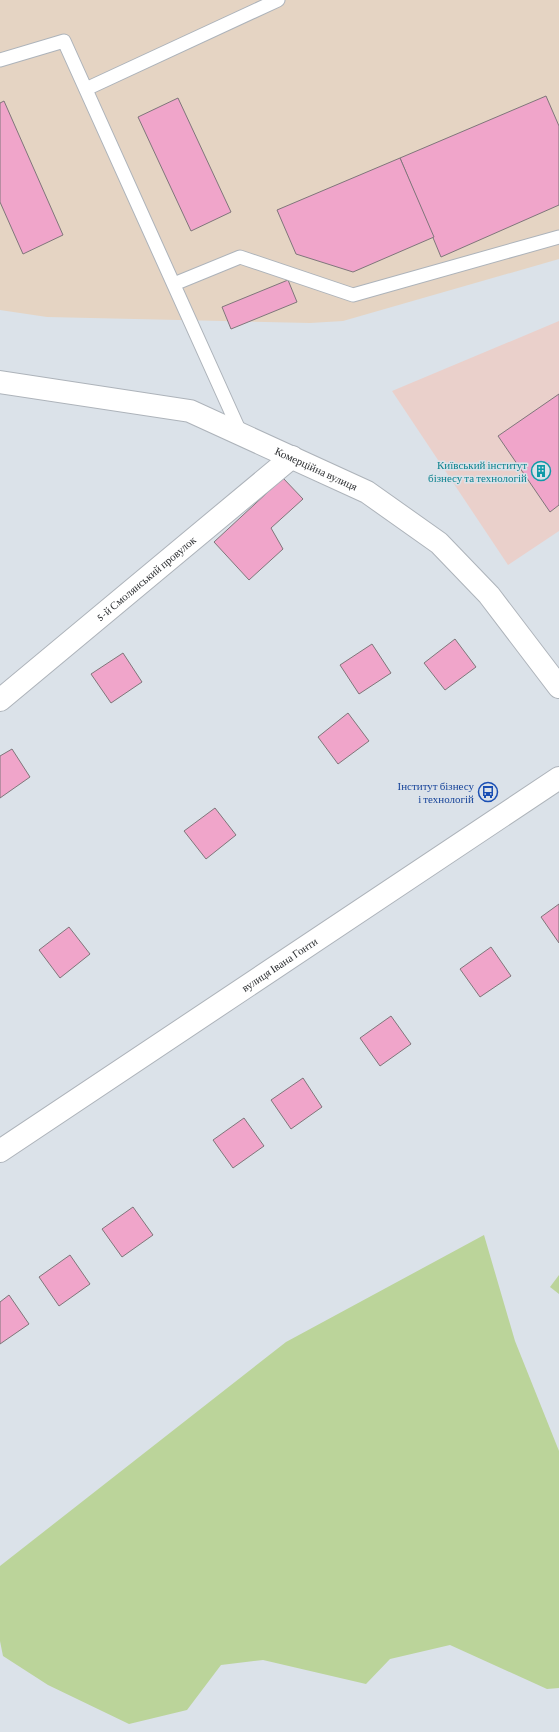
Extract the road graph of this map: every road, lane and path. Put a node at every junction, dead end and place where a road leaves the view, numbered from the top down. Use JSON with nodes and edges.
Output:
{"nodes":[{"id":1,"x":278,"y":0,"type":"edge"},
{"id":2,"x":0,"y":60,"type":"edge"},
{"id":3,"x":86,"y":89,"type":"junction"},
{"id":4,"x":559,"y":237,"type":"edge"},
{"id":5,"x":174,"y":284,"type":"junction"},
{"id":6,"x":0,"y":382,"type":"edge"},
{"id":7,"x":241,"y":434,"type":"junction"},
{"id":8,"x":292,"y":457,"type":"junction"},
{"id":9,"x":559,"y":687,"type":"edge"},
{"id":10,"x":0,"y":700,"type":"edge"},
{"id":11,"x":559,"y":778,"type":"edge"},
{"id":12,"x":0,"y":1151,"type":"edge"}],
"edges":[{"from":1,"to":3,"type":"lane"},
{"from":2,"to":3,"type":"lane"},
{"from":3,"to":5,"type":"lane"},
{"from":4,"to":5,"type":"lane"},
{"from":5,"to":7,"type":"lane"},
{"from":6,"to":7,"type":"street","name":"Комерційна вулиця"},
{"from":7,"to":8,"type":"street","name":"Комерційна вулиця"},
{"from":8,"to":9,"type":"street","name":"Комерційна вулиця"},
{"from":8,"to":10,"type":"street","name":"5-й Смолянський провулок"},
{"from":11,"to":12,"type":"street","name":"вулиця Івана Гонти"}]}
